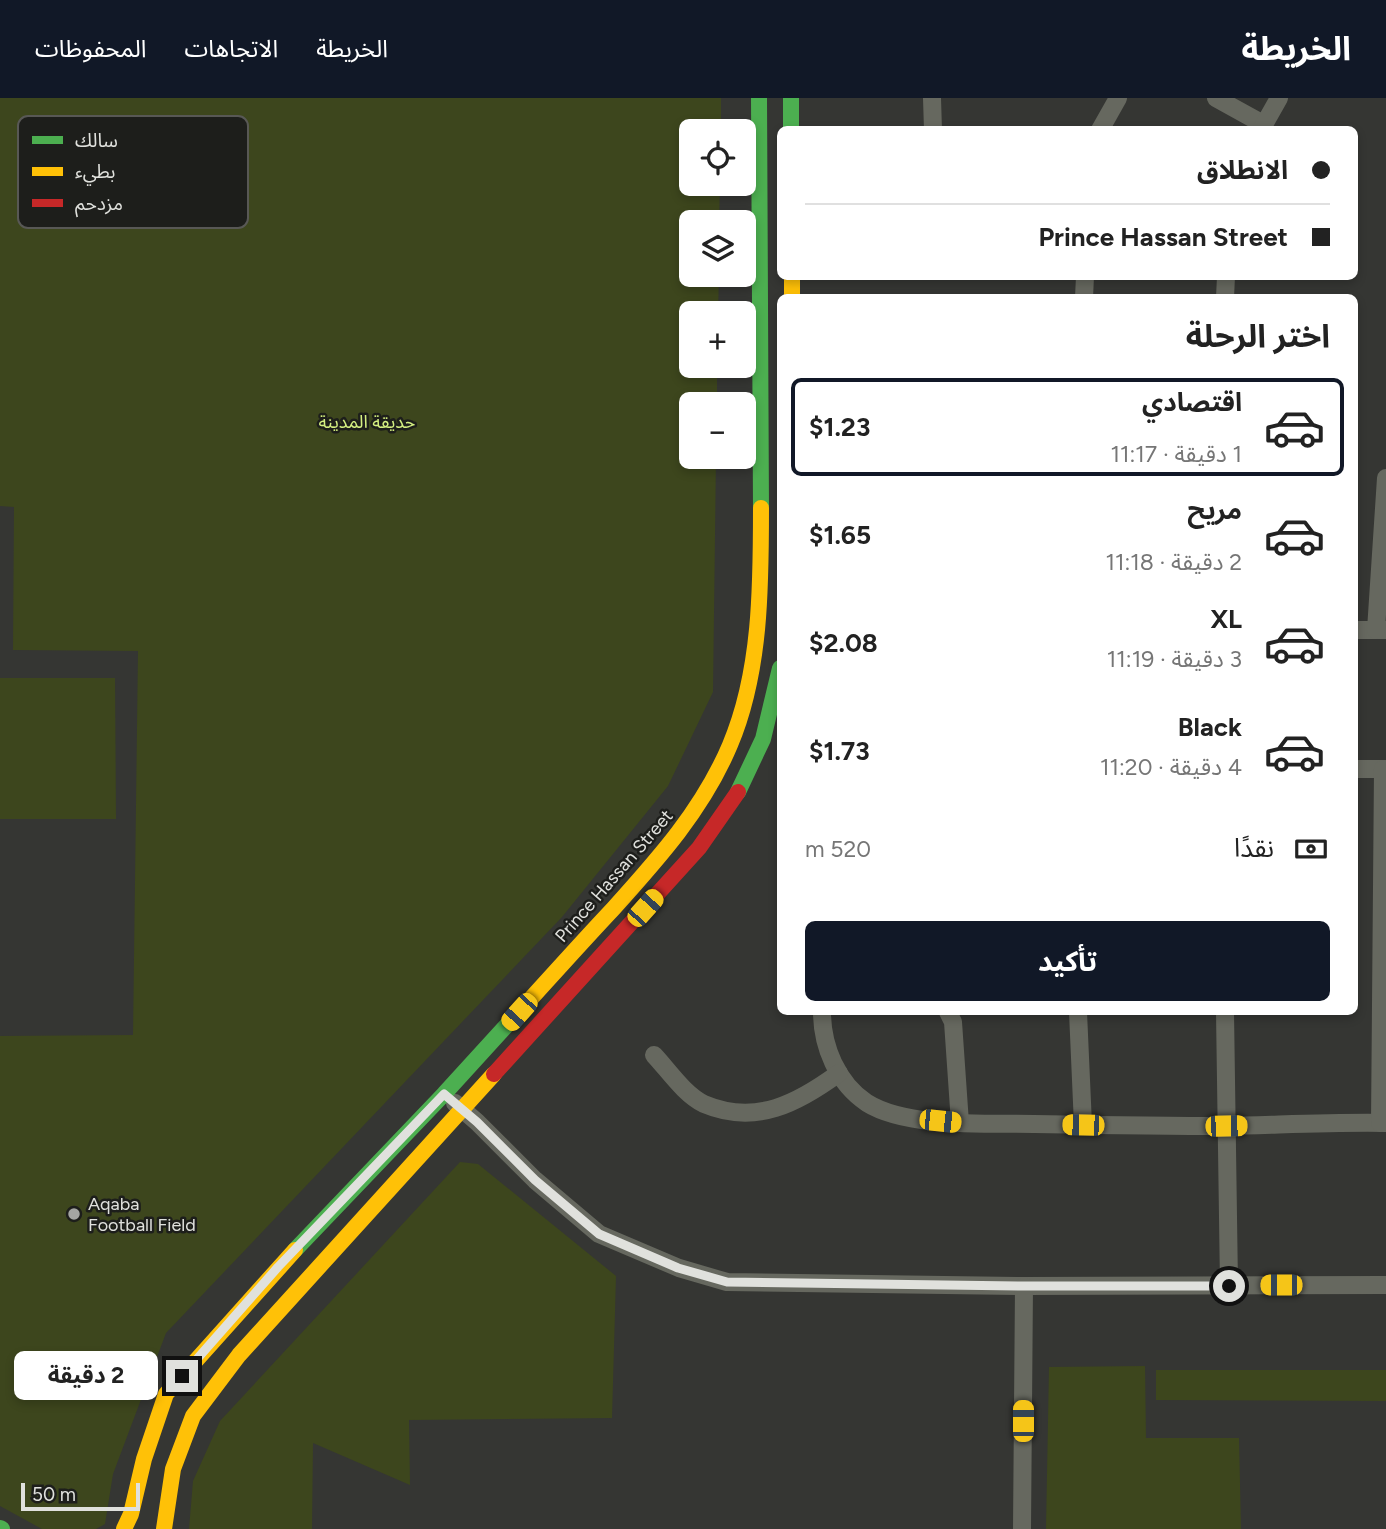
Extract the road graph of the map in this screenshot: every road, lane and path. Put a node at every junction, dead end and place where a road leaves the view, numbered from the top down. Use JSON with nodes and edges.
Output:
{"nodes":[{"id":1,"x":758,"y":98,"type":"edge"},
{"id":2,"x":791,"y":98,"type":"edge"},
{"id":3,"x":932,"y":98,"type":"edge"},
{"id":4,"x":1118,"y":98,"type":"edge"},
{"id":5,"x":1216,"y":98,"type":"edge"},
{"id":6,"x":1279,"y":98,"type":"edge"},
{"id":7,"x":791,"y":126,"type":"edge"},
{"id":8,"x":933,"y":126,"type":"edge"},
{"id":9,"x":1102,"y":126,"type":"edge"},
{"id":10,"x":1260,"y":126,"type":"edge"},
{"id":11,"x":1263,"y":126,"type":"edge"},
{"id":12,"x":758,"y":324,"type":"junction"},
{"id":13,"x":777,"y":324,"type":"edge"},
{"id":14,"x":1386,"y":478,"type":"edge"},
{"id":15,"x":1358,"y":630,"type":"edge"},
{"id":16,"x":1381,"y":630,"type":"edge"},
{"id":17,"x":777,"y":681,"type":"edge"},
{"id":18,"x":1358,"y":769,"type":"edge"},
{"id":19,"x":1384,"y":769,"type":"edge"},
{"id":20,"x":822,"y":1015,"type":"edge"},
{"id":21,"x":950,"y":1015,"type":"edge"},
{"id":22,"x":1078,"y":1015,"type":"edge"},
{"id":23,"x":1225,"y":1015,"type":"edge"},
{"id":24,"x":654,"y":1055,"type":"dead end"},
{"id":25,"x":839,"y":1073,"type":"junction"},
{"id":26,"x":444,"y":1094,"type":"junction"},
{"id":27,"x":463,"y":1109,"type":"junction"},
{"id":28,"x":960,"y":1123,"type":"junction"},
{"id":29,"x":1383,"y":1123,"type":"edge"},
{"id":30,"x":1083,"y":1125,"type":"junction"},
{"id":31,"x":1226,"y":1126,"type":"junction"},
{"id":32,"x":1386,"y":1285,"type":"edge"},
{"id":33,"x":1024,"y":1286,"type":"junction"},
{"id":34,"x":1229,"y":1286,"type":"junction"},
{"id":35,"x":124,"y":1529,"type":"edge"},
{"id":36,"x":164,"y":1529,"type":"edge"},
{"id":37,"x":1022,"y":1529,"type":"edge"}],
"edges":[{"from":1,"to":12,"type":"main road","name":"Prince Hassan Street"},
{"from":2,"to":7,"type":"main road"},
{"from":3,"to":8,"type":"street"},
{"from":4,"to":9,"type":"street"},
{"from":5,"to":10,"type":"street"},
{"from":6,"to":11,"type":"street"},
{"from":12,"to":13,"type":"street"},
{"from":12,"to":26,"type":"main road","name":"Prince Hassan Street"},
{"from":14,"to":16,"type":"street"},
{"from":15,"to":16,"type":"street"},
{"from":17,"to":27,"type":"main road"},
{"from":18,"to":19,"type":"street"},
{"from":19,"to":29,"type":"street"},
{"from":20,"to":25,"type":"street"},
{"from":21,"to":28,"type":"street"},
{"from":22,"to":30,"type":"street"},
{"from":23,"to":31,"type":"street"},
{"from":24,"to":25,"type":"street"},
{"from":25,"to":28,"type":"street"},
{"from":26,"to":27,"type":"street"},
{"from":26,"to":35,"type":"main road","name":"Prince Hassan Street"},
{"from":27,"to":33,"type":"street"},
{"from":27,"to":36,"type":"main road"},
{"from":28,"to":30,"type":"street"},
{"from":29,"to":31,"type":"street"},
{"from":30,"to":31,"type":"street"},
{"from":31,"to":34,"type":"street"},
{"from":32,"to":34,"type":"street"},
{"from":33,"to":34,"type":"street"},
{"from":33,"to":37,"type":"street"}]}
